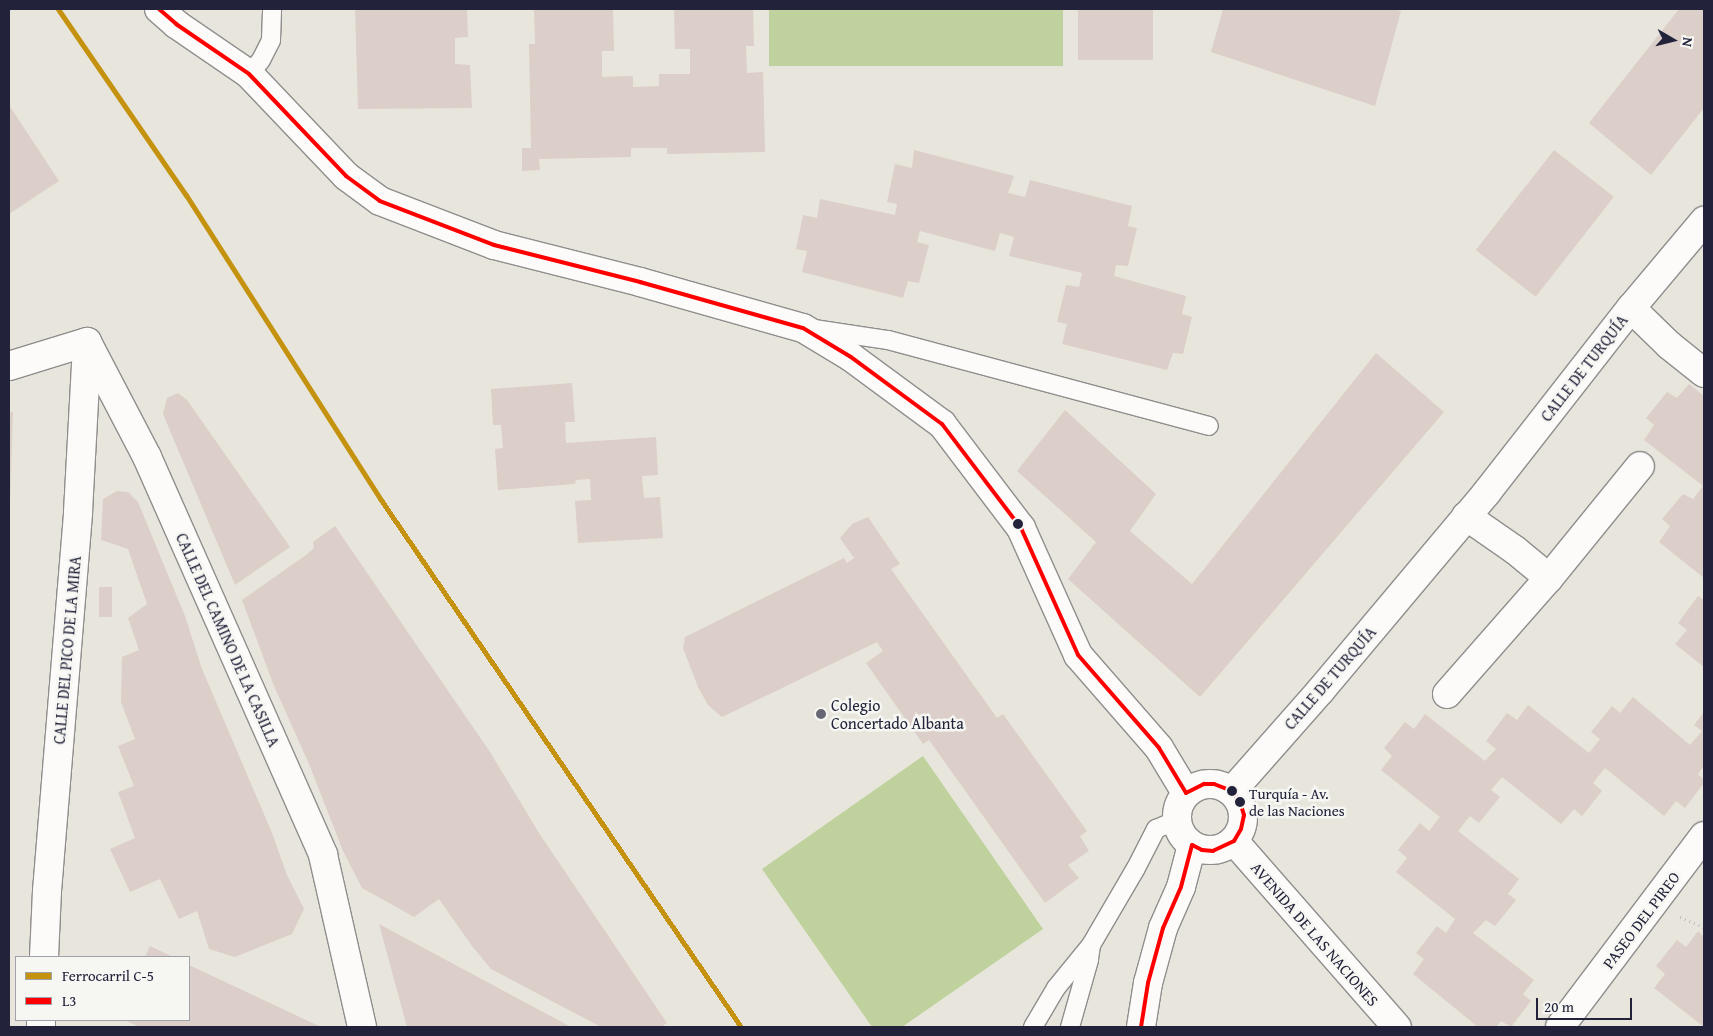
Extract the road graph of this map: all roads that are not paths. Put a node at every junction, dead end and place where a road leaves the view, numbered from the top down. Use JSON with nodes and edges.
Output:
{"nodes":[{"id":1,"x":159,"y":9,"type":"edge"},
{"id":2,"x":272,"y":9,"type":"edge"},
{"id":3,"x":249,"y":74,"type":"junction"},
{"id":4,"x":1704,"y":221,"type":"edge"},
{"id":5,"x":1631,"y":308,"type":"junction"},
{"id":6,"x":795,"y":327,"type":"junction"},
{"id":7,"x":87,"y":342,"type":"junction"},
{"id":8,"x":9,"y":366,"type":"edge"},
{"id":9,"x":1704,"y":373,"type":"edge"},
{"id":10,"x":1209,"y":426,"type":"dead end"},
{"id":11,"x":1640,"y":466,"type":"dead end"},
{"id":12,"x":1466,"y":516,"type":"junction"},
{"id":13,"x":1549,"y":578,"type":"junction"},
{"id":14,"x":1447,"y":694,"type":"dead end"},
{"id":15,"x":1232,"y":791,"type":"junction"},
{"id":16,"x":1186,"y":793,"type":"junction"},
{"id":17,"x":1177,"y":820,"type":"junction"},
{"id":18,"x":1704,"y":836,"type":"edge"},
{"id":19,"x":1234,"y":841,"type":"junction"},
{"id":20,"x":1192,"y":845,"type":"junction"},
{"id":21,"x":1091,"y":944,"type":"junction"},
{"id":22,"x":44,"y":956,"type":"edge"},
{"id":23,"x":362,"y":1027,"type":"edge"},
{"id":24,"x":1033,"y":1027,"type":"edge"},
{"id":25,"x":1070,"y":1027,"type":"edge"},
{"id":26,"x":1141,"y":1027,"type":"edge"},
{"id":27,"x":1397,"y":1027,"type":"edge"},
{"id":28,"x":1560,"y":1027,"type":"edge"}],
"edges":[{"from":1,"to":3,"type":"street"},
{"from":2,"to":3,"type":"lane"},
{"from":3,"to":6,"type":"street"},
{"from":4,"to":5,"type":"street","name":"CALLE DE TURQUÍA"},
{"from":5,"to":9,"type":"street"},
{"from":5,"to":12,"type":"street","name":"CALLE DE TURQUÍA"},
{"from":6,"to":10,"type":"lane"},
{"from":6,"to":16,"type":"street"},
{"from":7,"to":8,"type":"street"},
{"from":7,"to":22,"type":"street","name":"CALLE DEL PICO DE LA MIRA"},
{"from":7,"to":23,"type":"street","name":"CALLE DEL CAMINO DE LA CASILLA"},
{"from":11,"to":13,"type":"street"},
{"from":12,"to":13,"type":"street"},
{"from":12,"to":15,"type":"street","name":"CALLE DE TURQUÍA"},
{"from":13,"to":14,"type":"street"},
{"from":15,"to":16,"type":"street"},
{"from":15,"to":19,"type":"street"},
{"from":16,"to":17,"type":"street"},
{"from":17,"to":20,"type":"street"},
{"from":17,"to":21,"type":"lane"},
{"from":18,"to":28,"type":"street","name":"PASEO DEL PIREO"},
{"from":19,"to":20,"type":"street"},
{"from":19,"to":27,"type":"street","name":"AVENIDA DE LAS NACIONES"},
{"from":20,"to":26,"type":"street"},
{"from":21,"to":24,"type":"lane"},
{"from":21,"to":25,"type":"lane"}]}
